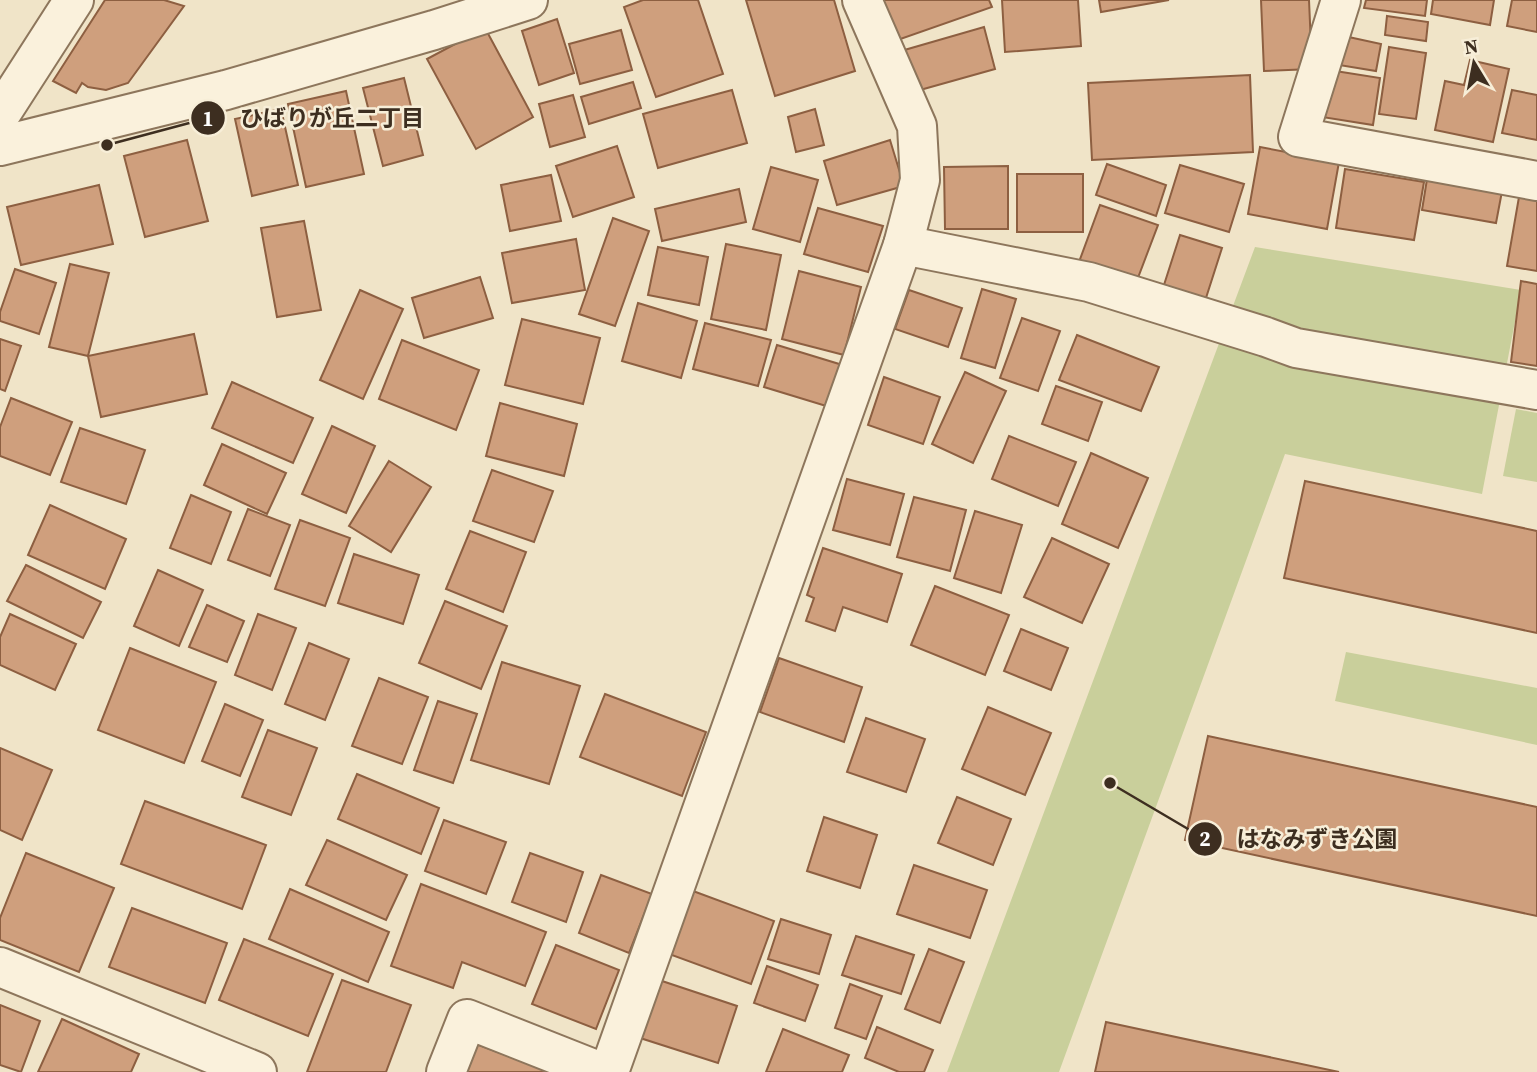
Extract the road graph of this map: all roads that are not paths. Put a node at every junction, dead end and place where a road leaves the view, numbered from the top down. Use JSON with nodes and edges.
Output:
{"nodes":[{"id":1,"x":74,"y":0,"type":"edge"},
{"id":2,"x":528,"y":0,"type":"edge"},
{"id":3,"x":862,"y":0,"type":"edge"},
{"id":4,"x":1341,"y":0,"type":"edge"},
{"id":5,"x":429,"y":15,"type":"edge"},
{"id":6,"x":0,"y":115,"type":"edge"},
{"id":7,"x":0,"y":146,"type":"edge"},
{"id":8,"x":1537,"y":181,"type":"edge"},
{"id":9,"x":903,"y":246,"type":"junction"},
{"id":10,"x":1537,"y":390,"type":"edge"},
{"id":11,"x":0,"y":967,"type":"edge"},
{"id":12,"x":175,"y":1056,"type":"edge"},
{"id":13,"x":257,"y":1072,"type":"edge"},
{"id":14,"x":446,"y":1072,"type":"edge"},
{"id":15,"x":601,"y":1072,"type":"edge"},
{"id":16,"x":609,"y":1072,"type":"edge"}],
"edges":[{"from":1,"to":6,"type":"street"},
{"from":2,"to":5,"type":"street"},
{"from":3,"to":9,"type":"street"},
{"from":4,"to":8,"type":"street"},
{"from":5,"to":7,"type":"street"},
{"from":9,"to":10,"type":"street"},
{"from":9,"to":16,"type":"street"},
{"from":11,"to":12,"type":"street"},
{"from":12,"to":13,"type":"street"},
{"from":14,"to":15,"type":"street"}]}
